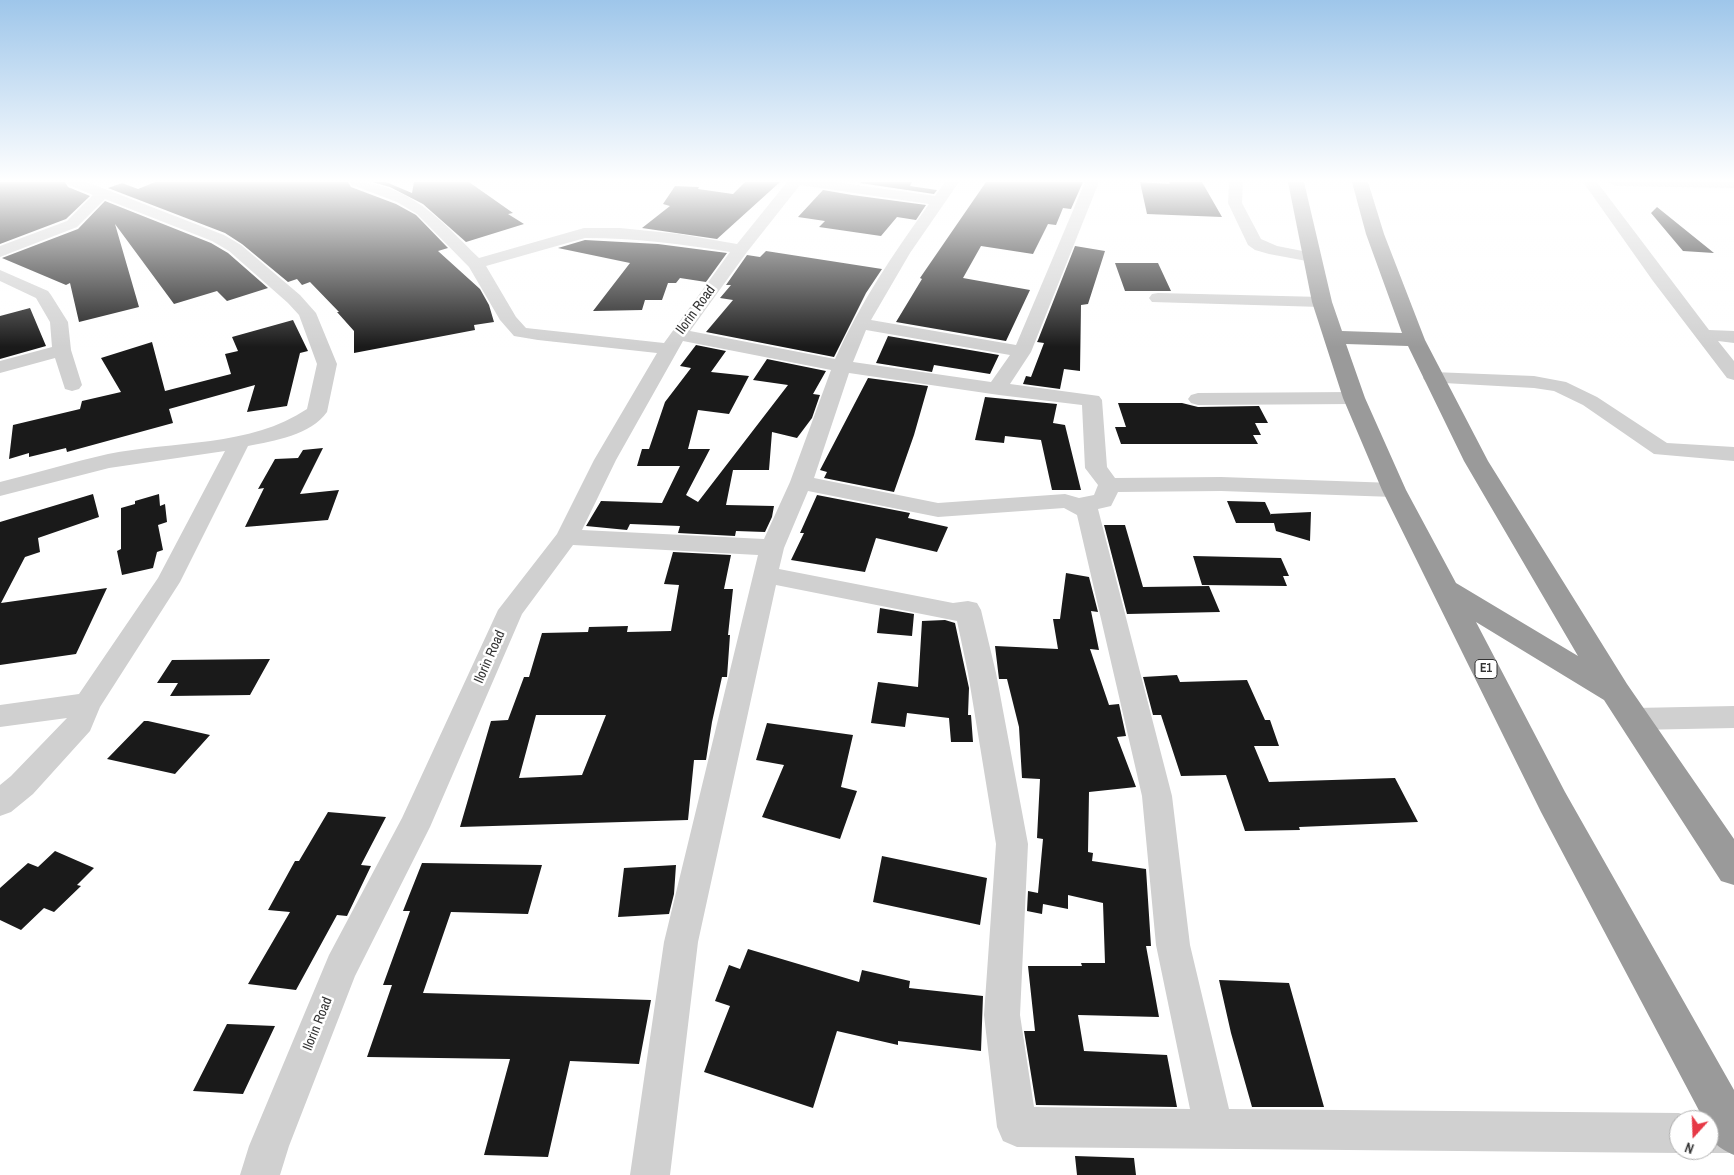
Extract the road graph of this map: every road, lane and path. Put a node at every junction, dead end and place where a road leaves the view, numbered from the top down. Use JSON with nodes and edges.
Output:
{"nodes":[{"id":1,"x":39,"y":237,"type":"edge"},
{"id":2,"x":215,"y":237,"type":"edge"},
{"id":3,"x":448,"y":237,"type":"edge"},
{"id":4,"x":571,"y":237,"type":"edge"},
{"id":5,"x":658,"y":237,"type":"edge"},
{"id":6,"x":751,"y":237,"type":"edge"},
{"id":7,"x":913,"y":237,"type":"edge"},
{"id":8,"x":1069,"y":237,"type":"edge"},
{"id":9,"x":1252,"y":237,"type":"edge"},
{"id":10,"x":1308,"y":237,"type":"edge"},
{"id":11,"x":1376,"y":237,"type":"edge"},
{"id":12,"x":1629,"y":237,"type":"edge"},
{"id":13,"x":741,"y":249,"type":"junction"},
{"id":14,"x":0,"y":252,"type":"edge"},
{"id":15,"x":1312,"y":257,"type":"junction"},
{"id":16,"x":476,"y":264,"type":"junction"},
{"id":17,"x":0,"y":274,"type":"edge"},
{"id":18,"x":1158,"y":298,"type":"dead end"},
{"id":19,"x":1322,"y":302,"type":"junction"},
{"id":20,"x":860,"y":322,"type":"junction"},
{"id":21,"x":1703,"y":335,"type":"junction"},
{"id":22,"x":1334,"y":337,"type":"junction"},
{"id":23,"x":1734,"y":337,"type":"edge"},
{"id":24,"x":1415,"y":340,"type":"junction"},
{"id":25,"x":674,"y":342,"type":"junction"},
{"id":26,"x":62,"y":350,"type":"junction"},
{"id":27,"x":1022,"y":352,"type":"junction"},
{"id":28,"x":842,"y":366,"type":"junction"},
{"id":29,"x":0,"y":367,"type":"edge"},
{"id":30,"x":1734,"y":374,"type":"edge"},
{"id":31,"x":1433,"y":378,"type":"junction"},
{"id":32,"x":72,"y":385,"type":"dead end"},
{"id":33,"x":999,"y":389,"type":"junction"},
{"id":34,"x":1354,"y":398,"type":"junction"},
{"id":35,"x":1198,"y":399,"type":"dead end"},
{"id":36,"x":240,"y":442,"type":"junction"},
{"id":37,"x":1734,"y":454,"type":"edge"},
{"id":38,"x":801,"y":482,"type":"junction"},
{"id":39,"x":1109,"y":485,"type":"junction"},
{"id":40,"x":0,"y":489,"type":"edge"},
{"id":41,"x":1394,"y":490,"type":"junction"},
{"id":42,"x":1079,"y":505,"type":"junction"},
{"id":43,"x":566,"y":537,"type":"junction"},
{"id":44,"x":769,"y":561,"type":"junction"},
{"id":45,"x":1446,"y":590,"type":"junction"},
{"id":46,"x":1616,"y":693,"type":"junction"},
{"id":47,"x":87,"y":704,"type":"junction"},
{"id":48,"x":0,"y":716,"type":"edge"},
{"id":49,"x":1734,"y":717,"type":"edge"},
{"id":50,"x":1635,"y":719,"type":"junction"},
{"id":51,"x":0,"y":803,"type":"edge"},
{"id":52,"x":1734,"y":870,"type":"edge"},
{"id":53,"x":1214,"y":1130,"type":"junction"},
{"id":54,"x":1669,"y":1133,"type":"edge"},
{"id":55,"x":1719,"y":1133,"type":"edge"},
{"id":56,"x":1734,"y":1133,"type":"edge"},
{"id":57,"x":260,"y":1175,"type":"edge"},
{"id":58,"x":650,"y":1175,"type":"edge"}],
"edges":[{"from":1,"to":14,"type":"street"},
{"from":2,"to":36,"type":"street"},
{"from":3,"to":16,"type":"street"},
{"from":4,"to":16,"type":"street"},
{"from":5,"to":13,"type":"street"},
{"from":6,"to":13,"type":"street","name":"Ilorin Road"},
{"from":7,"to":20,"type":"street"},
{"from":8,"to":27,"type":"street"},
{"from":9,"to":15,"type":"street"},
{"from":10,"to":15,"type":"highway","number":"E1"},
{"from":11,"to":24,"type":"highway"},
{"from":12,"to":21,"type":"street"},
{"from":13,"to":25,"type":"street","name":"Ilorin Road"},
{"from":15,"to":19,"type":"highway","number":"E1"},
{"from":16,"to":25,"type":"street"},
{"from":17,"to":26,"type":"street"},
{"from":18,"to":19,"type":"street"},
{"from":19,"to":22,"type":"highway","number":"E1"},
{"from":20,"to":27,"type":"street"},
{"from":20,"to":28,"type":"street"},
{"from":21,"to":23,"type":"street"},
{"from":21,"to":30,"type":"street"},
{"from":22,"to":24,"type":"highway"},
{"from":22,"to":34,"type":"highway","number":"E1"},
{"from":24,"to":31,"type":"highway"},
{"from":25,"to":28,"type":"street"},
{"from":25,"to":43,"type":"street","name":"Ilorin Road"},
{"from":26,"to":29,"type":"street"},
{"from":26,"to":32,"type":"street"},
{"from":27,"to":33,"type":"street"},
{"from":28,"to":33,"type":"street"},
{"from":28,"to":38,"type":"street"},
{"from":31,"to":37,"type":"street"},
{"from":31,"to":46,"type":"highway"},
{"from":33,"to":39,"type":"street"},
{"from":34,"to":35,"type":"street"},
{"from":34,"to":41,"type":"highway","number":"E1"},
{"from":36,"to":40,"type":"street"},
{"from":36,"to":47,"type":"street"},
{"from":38,"to":42,"type":"street"},
{"from":38,"to":44,"type":"street"},
{"from":39,"to":41,"type":"street"},
{"from":39,"to":42,"type":"street"},
{"from":41,"to":45,"type":"highway","number":"E1"},
{"from":42,"to":53,"type":"street"},
{"from":43,"to":44,"type":"street"},
{"from":43,"to":57,"type":"street","name":"Ilorin Road"},
{"from":44,"to":53,"type":"street"},
{"from":44,"to":58,"type":"street"},
{"from":45,"to":46,"type":"highway"},
{"from":45,"to":56,"type":"highway","number":"E1"},
{"from":46,"to":50,"type":"highway"},
{"from":47,"to":48,"type":"street"},
{"from":47,"to":51,"type":"street"},
{"from":49,"to":50,"type":"street"},
{"from":50,"to":52,"type":"highway"},
{"from":53,"to":54,"type":"street"},
{"from":55,"to":56,"type":"street"}]}
